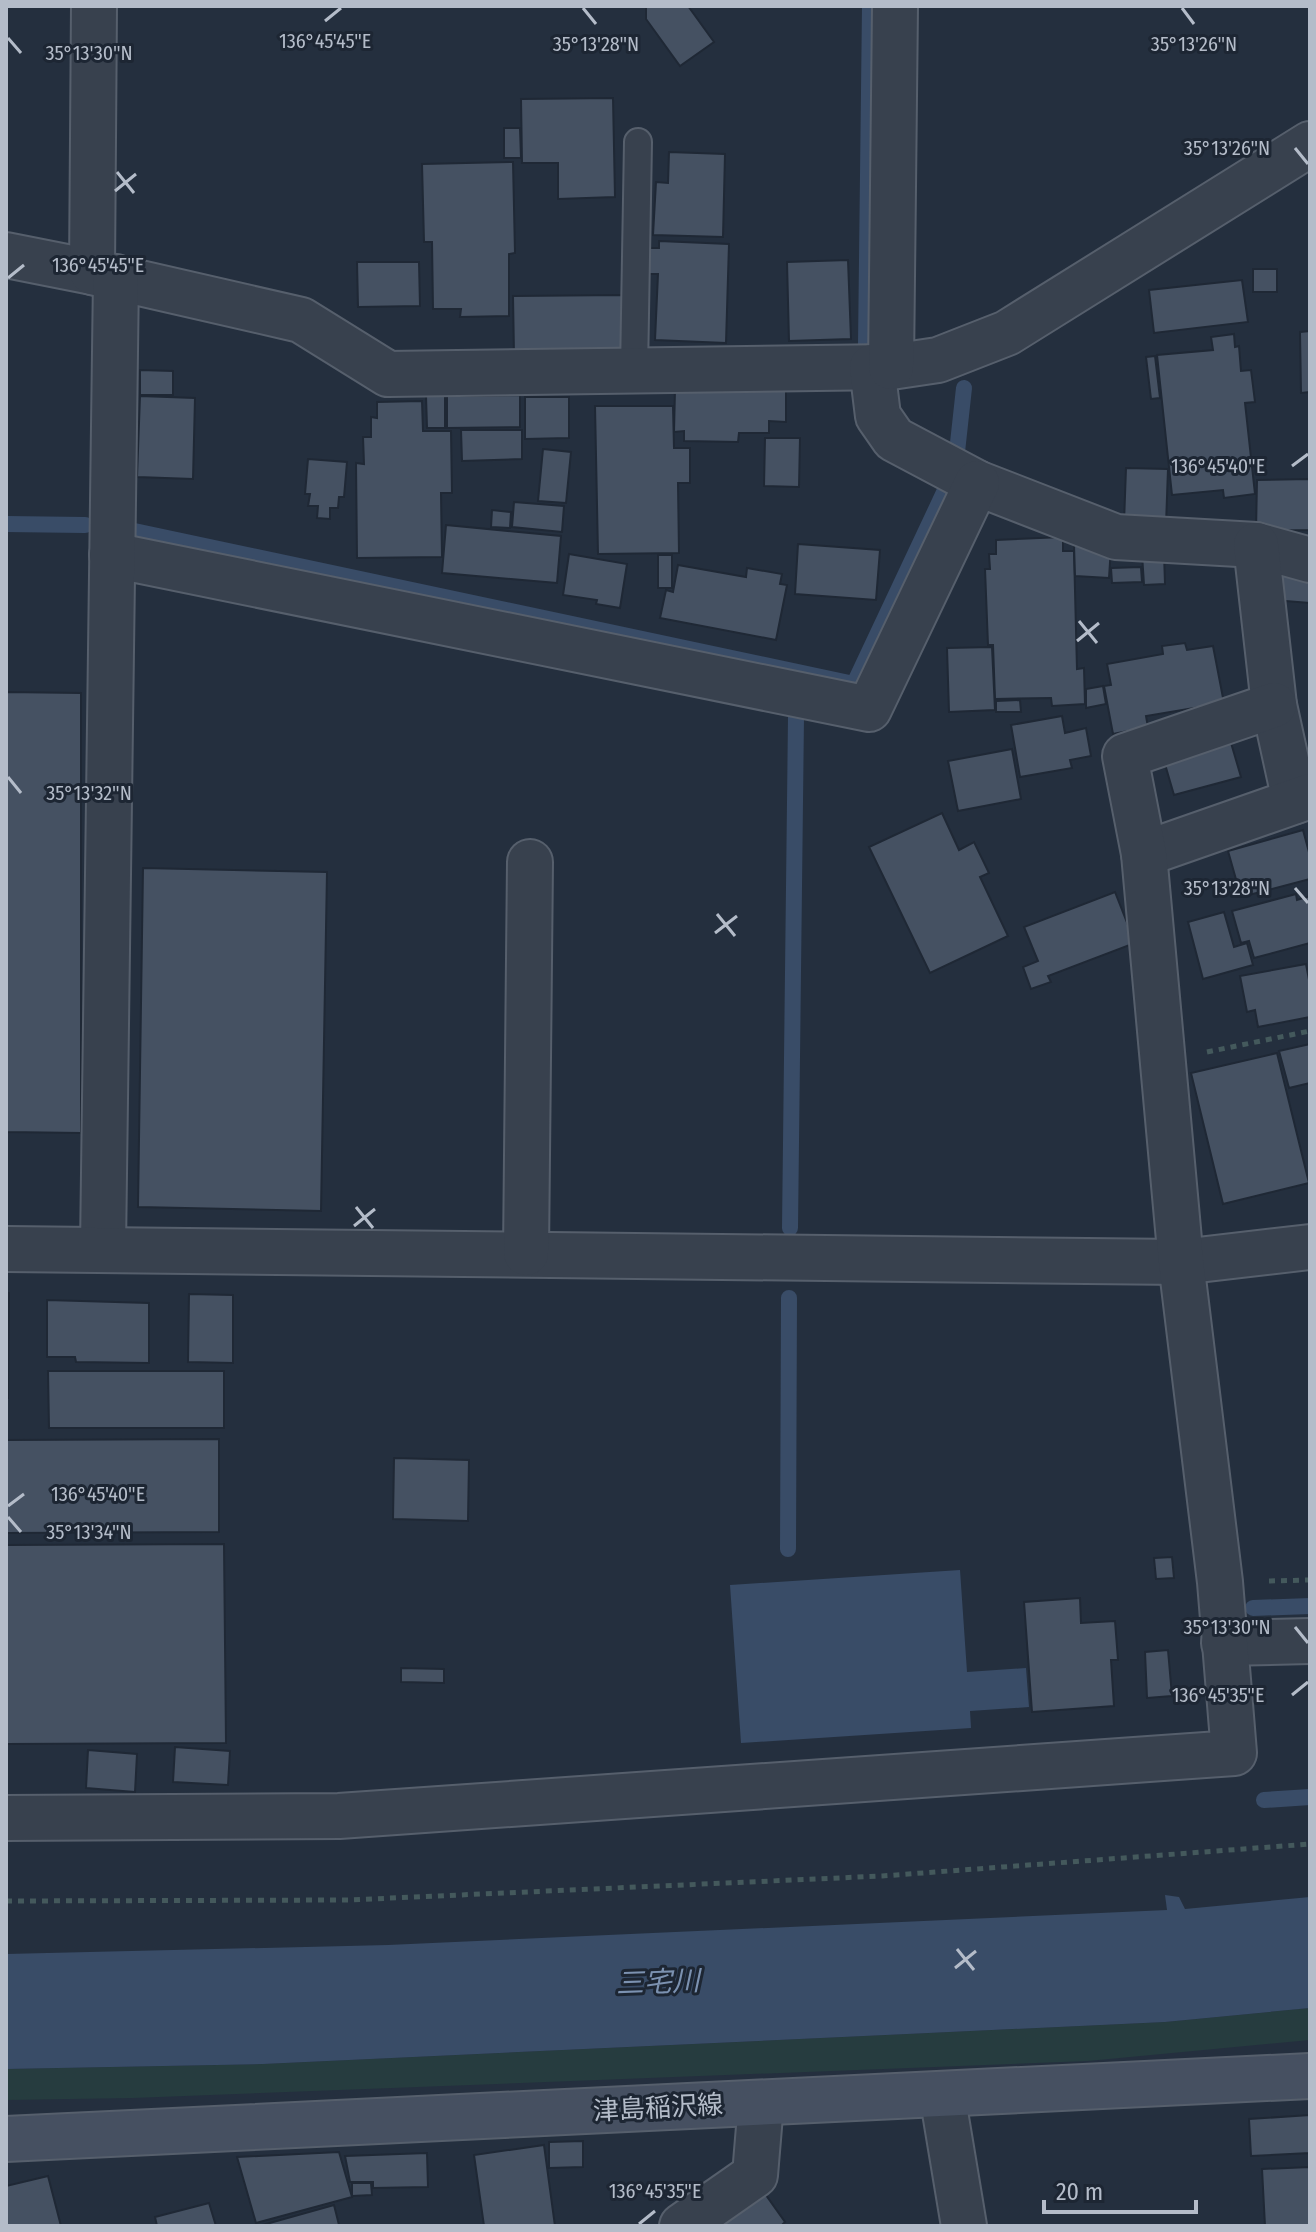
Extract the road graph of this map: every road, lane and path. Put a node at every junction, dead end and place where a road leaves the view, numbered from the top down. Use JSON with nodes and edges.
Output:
{"nodes":[{"id":1,"x":94,"y":6,"type":"edge"},
{"id":2,"x":895,"y":6,"type":"edge"},
{"id":3,"x":638,"y":142,"type":"dead end"},
{"id":4,"x":1310,"y":144,"type":"edge"},
{"id":5,"x":6,"y":255,"type":"edge"},
{"id":6,"x":104,"y":274,"type":"junction"},
{"id":7,"x":882,"y":367,"type":"junction"},
{"id":8,"x":634,"y":371,"type":"junction"},
{"id":9,"x":977,"y":483,"type":"junction"},
{"id":10,"x":1256,"y":545,"type":"junction"},
{"id":11,"x":112,"y":555,"type":"junction"},
{"id":12,"x":1310,"y":560,"type":"edge"},
{"id":13,"x":1274,"y":705,"type":"junction"},
{"id":14,"x":1302,"y":799,"type":"edge"},
{"id":15,"x":1144,"y":854,"type":"junction"},
{"id":16,"x":530,"y":862,"type":"dead end"},
{"id":17,"x":1310,"y":1031,"type":"edge"},
{"id":18,"x":1163,"y":1061,"type":"junction"},
{"id":19,"x":1310,"y":1247,"type":"edge"},
{"id":20,"x":103,"y":1248,"type":"junction"},
{"id":21,"x":6,"y":1249,"type":"edge"},
{"id":22,"x":526,"y":1253,"type":"junction"},
{"id":23,"x":1181,"y":1262,"type":"junction"},
{"id":24,"x":1310,"y":1641,"type":"edge"},
{"id":25,"x":1224,"y":1643,"type":"junction"},
{"id":26,"x":6,"y":1818,"type":"edge"},
{"id":27,"x":1310,"y":1844,"type":"edge"},
{"id":28,"x":6,"y":1901,"type":"edge"},
{"id":29,"x":1310,"y":2076,"type":"edge"},
{"id":30,"x":942,"y":2094,"type":"junction"},
{"id":31,"x":761,"y":2103,"type":"junction"},
{"id":32,"x":6,"y":2139,"type":"edge"},
{"id":33,"x":682,"y":2226,"type":"edge"},
{"id":34,"x":964,"y":2226,"type":"edge"}],
"edges":[{"from":1,"to":6,"type":"street"},
{"from":2,"to":7,"type":"street"},
{"from":3,"to":8,"type":"lane"},
{"from":4,"to":7,"type":"street"},
{"from":5,"to":6,"type":"street"},
{"from":6,"to":8,"type":"street"},
{"from":6,"to":11,"type":"street"},
{"from":7,"to":8,"type":"street"},
{"from":7,"to":9,"type":"street"},
{"from":9,"to":10,"type":"street"},
{"from":9,"to":11,"type":"street"},
{"from":10,"to":12,"type":"street"},
{"from":10,"to":13,"type":"street"},
{"from":11,"to":20,"type":"street"},
{"from":13,"to":14,"type":"street"},
{"from":13,"to":15,"type":"street"},
{"from":14,"to":15,"type":"street"},
{"from":15,"to":18,"type":"street"},
{"from":16,"to":22,"type":"street"},
{"from":17,"to":18,"type":"path"},
{"from":18,"to":23,"type":"street"},
{"from":19,"to":23,"type":"street"},
{"from":20,"to":21,"type":"street"},
{"from":20,"to":22,"type":"street"},
{"from":22,"to":23,"type":"street"},
{"from":23,"to":25,"type":"street"},
{"from":24,"to":25,"type":"street"},
{"from":25,"to":26,"type":"street"},
{"from":27,"to":28,"type":"path"},
{"from":29,"to":30,"type":"main road","name":"津島稲沢線"},
{"from":30,"to":31,"type":"main road","name":"津島稲沢線"},
{"from":30,"to":34,"type":"street"},
{"from":31,"to":32,"type":"main road","name":"津島稲沢線"},
{"from":31,"to":33,"type":"street"}]}
